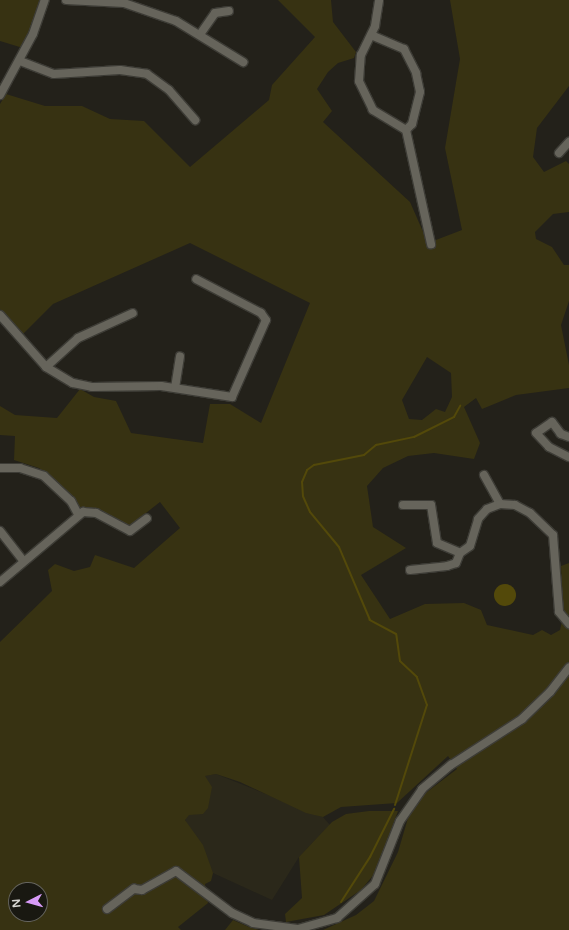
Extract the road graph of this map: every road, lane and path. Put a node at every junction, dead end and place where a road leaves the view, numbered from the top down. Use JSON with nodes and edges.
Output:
{"nodes":[{"id":1,"x":45,"y":0,"type":"edge"},
{"id":2,"x":66,"y":0,"type":"edge"},
{"id":3,"x":379,"y":0,"type":"edge"},
{"id":4,"x":124,"y":2,"type":"edge"},
{"id":5,"x":230,"y":11,"type":"dead end"},
{"id":6,"x":201,"y":33,"type":"junction"},
{"id":7,"x":371,"y":35,"type":"junction"},
{"id":8,"x":20,"y":61,"type":"junction"},
{"id":9,"x":243,"y":62,"type":"dead end"},
{"id":10,"x":0,"y":95,"type":"edge"},
{"id":11,"x":195,"y":120,"type":"dead end"},
{"id":12,"x":406,"y":130,"type":"junction"},
{"id":13,"x":569,"y":142,"type":"edge"},
{"id":14,"x":559,"y":153,"type":"dead end"},
{"id":15,"x":431,"y":244,"type":"dead end"},
{"id":16,"x":196,"y":279,"type":"dead end"},
{"id":17,"x":133,"y":313,"type":"dead end"},
{"id":18,"x":0,"y":315,"type":"edge"},
{"id":19,"x":180,"y":356,"type":"dead end"},
{"id":20,"x":46,"y":367,"type":"junction"},
{"id":21,"x":176,"y":388,"type":"junction"},
{"id":22,"x":569,"y":437,"type":"edge"},
{"id":23,"x":569,"y":457,"type":"edge"},
{"id":24,"x":0,"y":468,"type":"edge"},
{"id":25,"x":484,"y":475,"type":"dead end"},
{"id":26,"x":500,"y":504,"type":"junction"},
{"id":27,"x":403,"y":505,"type":"dead end"},
{"id":28,"x":78,"y":514,"type":"junction"},
{"id":29,"x":147,"y":518,"type":"dead end"},
{"id":30,"x":0,"y":531,"type":"edge"},
{"id":31,"x":460,"y":554,"type":"junction"},
{"id":32,"x":23,"y":560,"type":"junction"},
{"id":33,"x":410,"y":570,"type":"dead end"},
{"id":34,"x":0,"y":582,"type":"edge"},
{"id":35,"x":569,"y":624,"type":"edge"},
{"id":36,"x":569,"y":668,"type":"edge"},
{"id":37,"x":107,"y":909,"type":"dead end"}],
"edges":[{"from":1,"to":8,"type":"street"},
{"from":2,"to":4,"type":"street"},
{"from":3,"to":7,"type":"street"},
{"from":4,"to":6,"type":"street"},
{"from":5,"to":6,"type":"street"},
{"from":6,"to":9,"type":"street"},
{"from":7,"to":12,"type":"street"},
{"from":7,"to":12,"type":"street"},
{"from":8,"to":10,"type":"street"},
{"from":8,"to":11,"type":"street"},
{"from":12,"to":15,"type":"street"},
{"from":13,"to":14,"type":"street"},
{"from":16,"to":21,"type":"street"},
{"from":17,"to":20,"type":"street"},
{"from":18,"to":20,"type":"street"},
{"from":19,"to":21,"type":"street"},
{"from":20,"to":21,"type":"street"},
{"from":22,"to":23,"type":"street"},
{"from":24,"to":28,"type":"street"},
{"from":25,"to":26,"type":"street"},
{"from":26,"to":31,"type":"street"},
{"from":26,"to":35,"type":"street"},
{"from":27,"to":31,"type":"street"},
{"from":28,"to":29,"type":"street"},
{"from":28,"to":32,"type":"street"},
{"from":30,"to":32,"type":"street"},
{"from":31,"to":33,"type":"street"},
{"from":32,"to":34,"type":"street"},
{"from":36,"to":37,"type":"street"}]}
